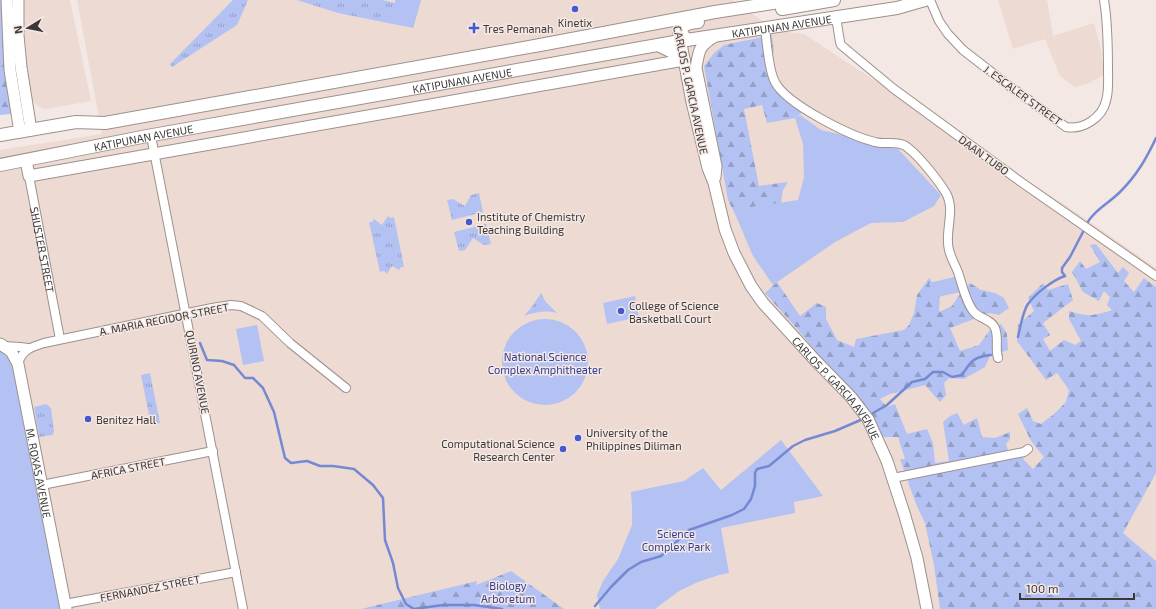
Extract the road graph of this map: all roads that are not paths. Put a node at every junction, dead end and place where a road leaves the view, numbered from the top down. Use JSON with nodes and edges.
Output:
{"nodes":[{"id":1,"x":7,"y":0,"type":"edge"},
{"id":2,"x":18,"y":0,"type":"edge"},
{"id":3,"x":793,"y":0,"type":"edge"},
{"id":4,"x":834,"y":0,"type":"edge"},
{"id":5,"x":925,"y":0,"type":"edge"},
{"id":6,"x":930,"y":0,"type":"edge"},
{"id":7,"x":1104,"y":0,"type":"edge"},
{"id":8,"x":765,"y":2,"type":"edge"},
{"id":9,"x":836,"y":17,"type":"junction"},
{"id":10,"x":676,"y":19,"type":"junction"},
{"id":11,"x":765,"y":28,"type":"junction"},
{"id":12,"x":715,"y":36,"type":"junction"},
{"id":13,"x":684,"y":41,"type":"junction"},
{"id":14,"x":540,"y":45,"type":"junction"},
{"id":15,"x":658,"y":46,"type":"junction"},
{"id":16,"x":684,"y":60,"type":"junction"},
{"id":17,"x":542,"y":66,"type":"junction"},
{"id":18,"x":342,"y":81,"type":"junction"},
{"id":19,"x":344,"y":101,"type":"junction"},
{"id":20,"x":26,"y":131,"type":"junction"},
{"id":21,"x":0,"y":135,"type":"edge"},
{"id":22,"x":151,"y":136,"type":"junction"},
{"id":23,"x":155,"y":155,"type":"junction"},
{"id":24,"x":26,"y":160,"type":"junction"},
{"id":25,"x":0,"y":165,"type":"edge"},
{"id":26,"x":29,"y":176,"type":"junction"},
{"id":27,"x":714,"y":183,"type":"junction"},
{"id":28,"x":1156,"y":276,"type":"edge"},
{"id":29,"x":186,"y":313,"type":"junction"},
{"id":30,"x":60,"y":339,"type":"junction"},
{"id":31,"x":2,"y":345,"type":"edge"},
{"id":32,"x":28,"y":348,"type":"junction"},
{"id":33,"x":998,"y":358,"type":"dead end"},
{"id":34,"x":18,"y":364,"type":"junction"},
{"id":35,"x":346,"y":388,"type":"dead end"},
{"id":36,"x":1028,"y":450,"type":"dead end"},
{"id":37,"x":213,"y":451,"type":"junction"},
{"id":38,"x":893,"y":478,"type":"junction"},
{"id":39,"x":42,"y":485,"type":"junction"},
{"id":40,"x":236,"y":572,"type":"junction"},
{"id":41,"x":65,"y":606,"type":"edge"},
{"id":42,"x":243,"y":609,"type":"edge"},
{"id":43,"x":927,"y":609,"type":"edge"}],
"edges":[{"from":1,"to":20,"type":"street"},
{"from":2,"to":20,"type":"street"},
{"from":3,"to":8,"type":"main road","name":"KATIPUNAN AVENUE"},
{"from":4,"to":13,"type":"main road"},
{"from":5,"to":9,"type":"main road","name":"KATIPUNAN AVENUE"},
{"from":6,"to":7,"type":"street","name":"J. ESCALER STREET"},
{"from":8,"to":10,"type":"main road","name":"KATIPUNAN AVENUE"},
{"from":9,"to":11,"type":"main road","name":"KATIPUNAN AVENUE"},
{"from":9,"to":28,"type":"street","name":"DAAN TUBO"},
{"from":10,"to":13,"type":"street","name":"CARLOS P. GARCIA AVENUE"},
{"from":10,"to":14,"type":"main road","name":"KATIPUNAN AVENUE"},
{"from":11,"to":12,"type":"main road","name":"KATIPUNAN AVENUE"},
{"from":11,"to":33,"type":"street"},
{"from":12,"to":13,"type":"main road","name":"KATIPUNAN AVENUE"},
{"from":12,"to":27,"type":"street","name":"CARLOS P. GARCIA AVENUE"},
{"from":13,"to":15,"type":"main road","name":"KATIPUNAN AVENUE"},
{"from":13,"to":16,"type":"street","name":"CARLOS P. GARCIA AVENUE"},
{"from":14,"to":17,"type":"main road"},
{"from":14,"to":18,"type":"main road","name":"KATIPUNAN AVENUE"},
{"from":15,"to":16,"type":"main road"},
{"from":15,"to":17,"type":"main road","name":"KATIPUNAN AVENUE"},
{"from":16,"to":23,"type":"street","name":"KATIPUNAN AVENUE"},
{"from":16,"to":27,"type":"street","name":"CARLOS P. GARCIA AVENUE"},
{"from":17,"to":19,"type":"main road","name":"KATIPUNAN AVENUE"},
{"from":18,"to":19,"type":"main road"},
{"from":18,"to":20,"type":"main road","name":"KATIPUNAN AVENUE"},
{"from":19,"to":22,"type":"main road","name":"KATIPUNAN AVENUE"},
{"from":20,"to":21,"type":"main road","name":"KATIPUNAN AVENUE"},
{"from":22,"to":23,"type":"street","name":"QUIRINO AVENUE"},
{"from":22,"to":24,"type":"main road","name":"KATIPUNAN AVENUE"},
{"from":23,"to":26,"type":"street","name":"KATIPUNAN AVENUE"},
{"from":23,"to":29,"type":"street","name":"QUIRINO AVENUE"},
{"from":24,"to":25,"type":"main road","name":"KATIPUNAN AVENUE"},
{"from":24,"to":26,"type":"street","name":"SHUSTER STREET"},
{"from":26,"to":30,"type":"street","name":"SHUSTER STREET"},
{"from":27,"to":38,"type":"street","name":"CARLOS P. GARCIA AVENUE"},
{"from":29,"to":30,"type":"street","name":"A. MARIA REGIDOR STREET"},
{"from":29,"to":35,"type":"street","name":"A. MARIA REGIDOR STREET"},
{"from":29,"to":37,"type":"street","name":"QUIRINO AVENUE"},
{"from":30,"to":32,"type":"street","name":"A. MARIA REGIDOR STREET"},
{"from":31,"to":32,"type":"street","name":"A. MARIA REGIDOR STREET"},
{"from":31,"to":34,"type":"street","name":"M. ROXAS AVENUE"},
{"from":32,"to":34,"type":"street"},
{"from":34,"to":39,"type":"street","name":"M. ROXAS AVENUE"},
{"from":36,"to":38,"type":"street"},
{"from":37,"to":39,"type":"street","name":"AFRICA STREET"},
{"from":37,"to":40,"type":"street","name":"QUIRINO AVENUE"},
{"from":38,"to":43,"type":"street","name":"CARLOS P. GARCIA AVENUE"},
{"from":39,"to":41,"type":"street","name":"M. ROXAS AVENUE"},
{"from":40,"to":41,"type":"street","name":"FERNANDEZ STREET"},
{"from":40,"to":42,"type":"street","name":"QUIRINO AVENUE"}]}
